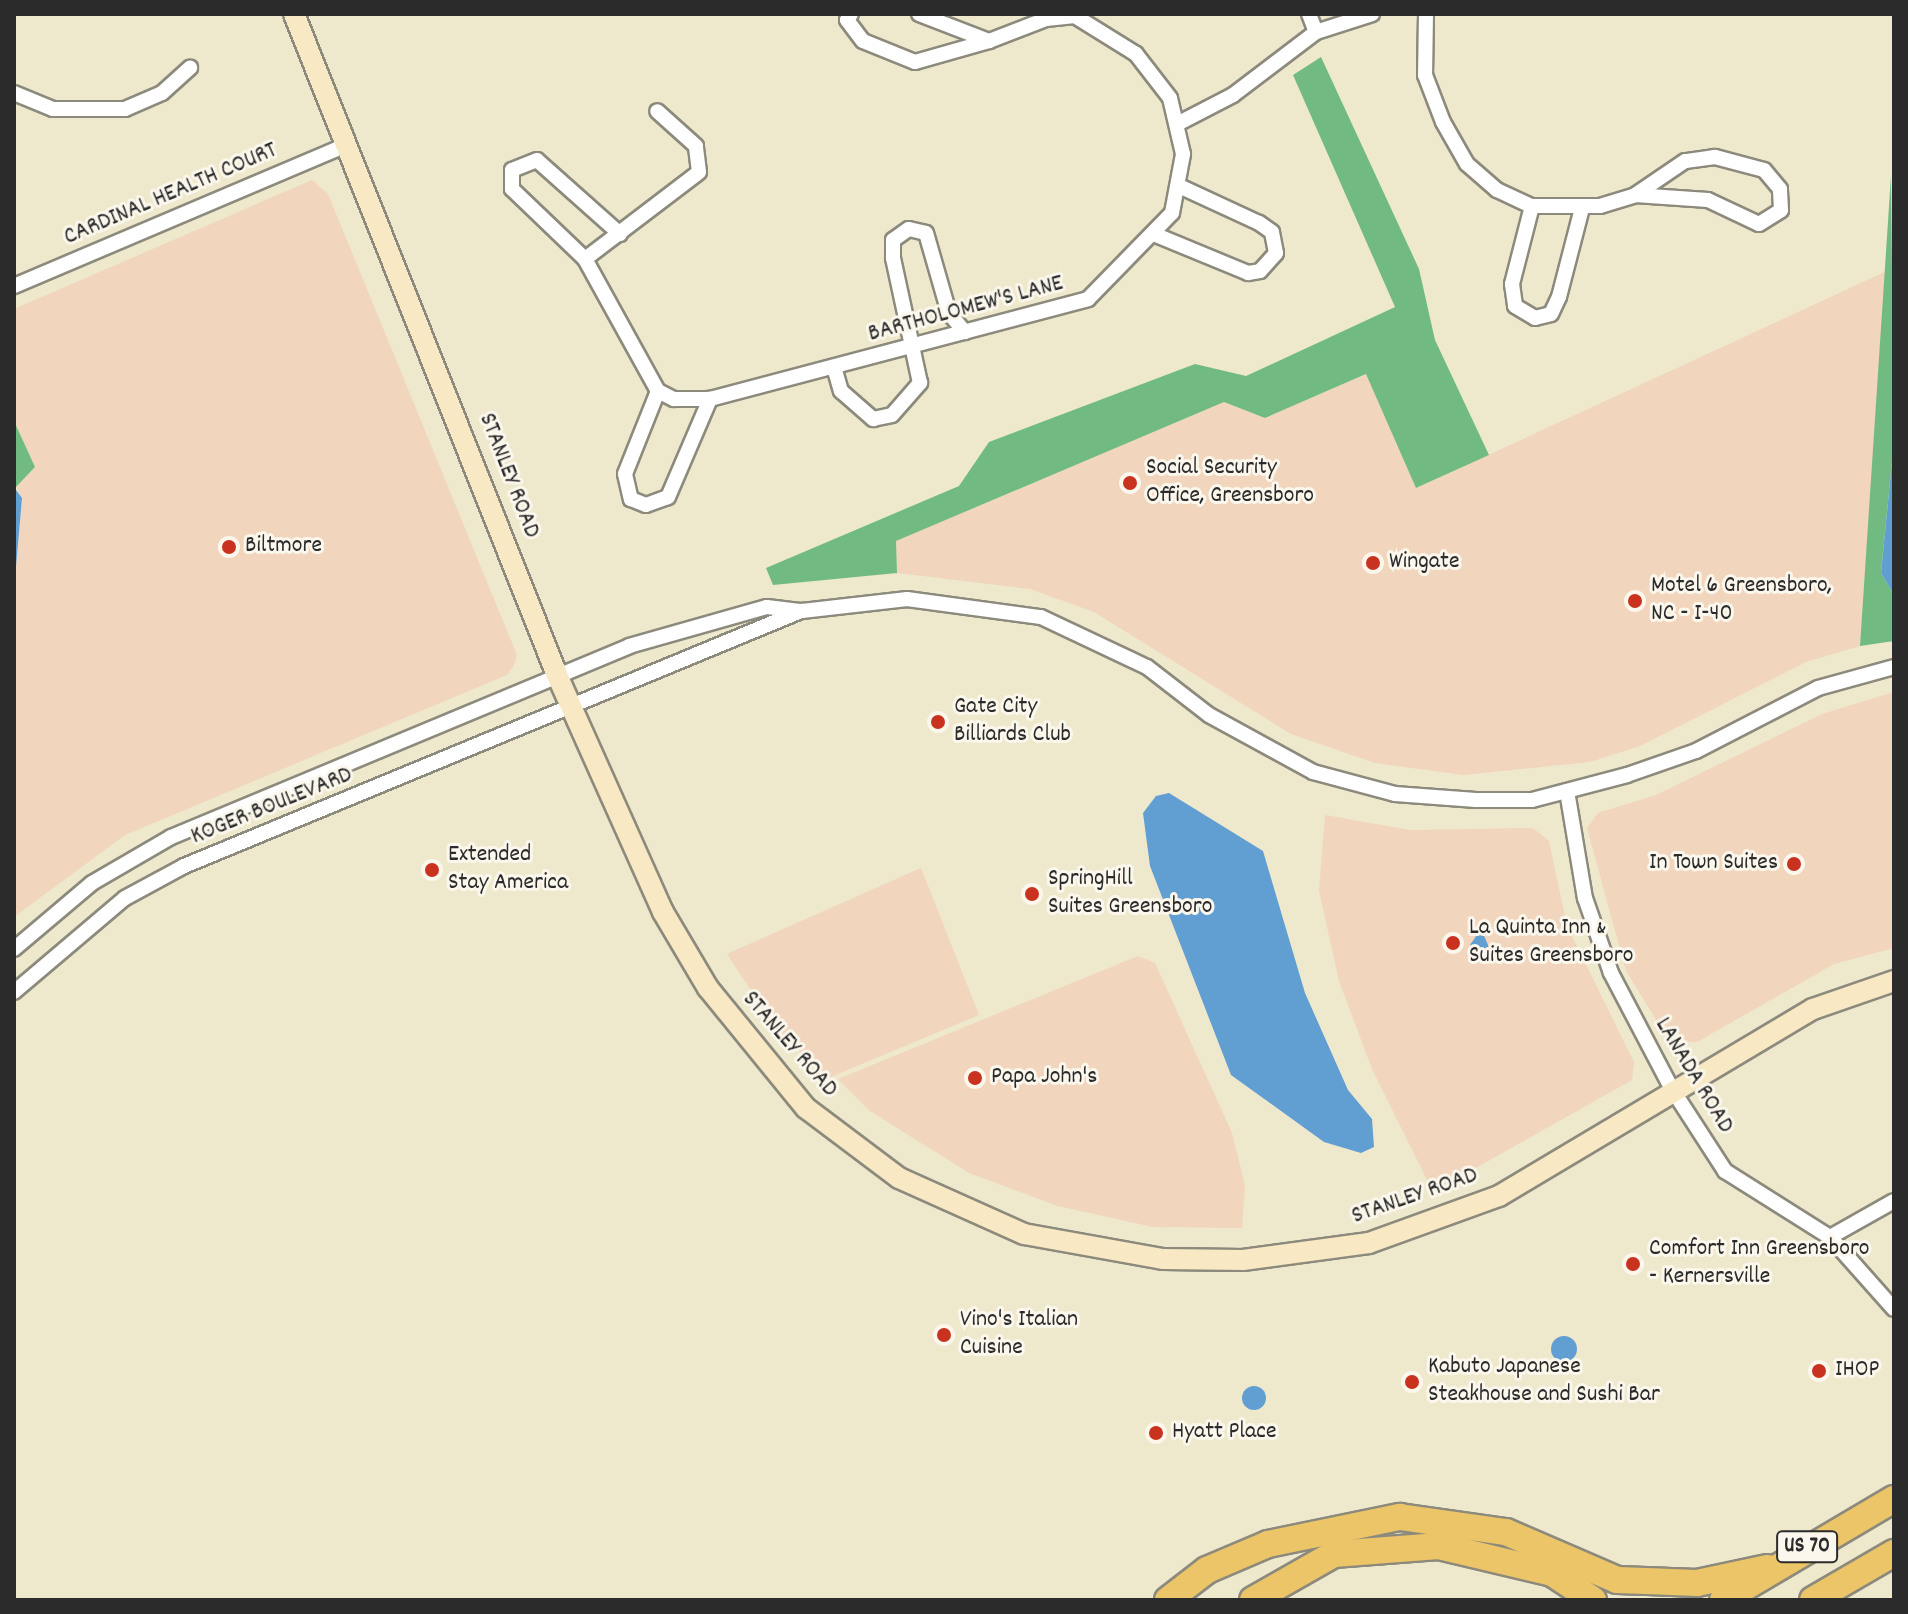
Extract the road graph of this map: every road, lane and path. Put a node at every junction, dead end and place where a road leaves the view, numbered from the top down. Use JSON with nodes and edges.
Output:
{"nodes":[{"id":1,"x":294,"y":14,"type":"edge"},
{"id":2,"x":851,"y":14,"type":"edge"},
{"id":3,"x":919,"y":14,"type":"edge"},
{"id":4,"x":1309,"y":14,"type":"edge"},
{"id":5,"x":1372,"y":14,"type":"edge"},
{"id":6,"x":1426,"y":14,"type":"edge"},
{"id":7,"x":1053,"y":16,"type":"edge"},
{"id":8,"x":1097,"y":19,"type":"edge"},
{"id":9,"x":1316,"y":32,"type":"junction"},
{"id":10,"x":989,"y":41,"type":"junction"},
{"id":11,"x":190,"y":68,"type":"dead end"},
{"id":12,"x":14,"y":93,"type":"edge"},
{"id":13,"x":657,"y":111,"type":"dead end"},
{"id":14,"x":1179,"y":123,"type":"junction"},
{"id":15,"x":346,"y":145,"type":"junction"},
{"id":16,"x":1181,"y":187,"type":"junction"},
{"id":17,"x":1635,"y":195,"type":"junction"},
{"id":18,"x":1532,"y":206,"type":"junction"},
{"id":19,"x":1582,"y":208,"type":"junction"},
{"id":20,"x":620,"y":234,"type":"junction"},
{"id":21,"x":1156,"y":235,"type":"junction"},
{"id":22,"x":585,"y":259,"type":"junction"},
{"id":23,"x":14,"y":286,"type":"edge"},
{"id":24,"x":965,"y":332,"type":"junction"},
{"id":25,"x":913,"y":346,"type":"junction"},
{"id":26,"x":834,"y":367,"type":"junction"},
{"id":27,"x":658,"y":391,"type":"junction"},
{"id":28,"x":710,"y":399,"type":"junction"},
{"id":29,"x":802,"y":611,"type":"junction"},
{"id":30,"x":1894,"y":667,"type":"edge"},
{"id":31,"x":557,"y":675,"type":"junction"},
{"id":32,"x":573,"y":710,"type":"junction"},
{"id":33,"x":1567,"y":791,"type":"junction"},
{"id":34,"x":14,"y":949,"type":"edge"},
{"id":35,"x":1894,"y":981,"type":"edge"},
{"id":36,"x":14,"y":992,"type":"edge"},
{"id":37,"x":1672,"y":1089,"type":"junction"},
{"id":38,"x":1894,"y":1201,"type":"edge"},
{"id":39,"x":1830,"y":1237,"type":"junction"},
{"id":40,"x":1894,"y":1309,"type":"edge"},
{"id":41,"x":1894,"y":1499,"type":"edge"},
{"id":42,"x":1894,"y":1553,"type":"edge"},
{"id":43,"x":1767,"y":1568,"type":"junction"},
{"id":44,"x":1617,"y":1580,"type":"junction"},
{"id":45,"x":1849,"y":1588,"type":"edge"},
{"id":46,"x":1168,"y":1600,"type":"edge"},
{"id":47,"x":1253,"y":1600,"type":"edge"},
{"id":48,"x":1593,"y":1600,"type":"edge"},
{"id":49,"x":1639,"y":1600,"type":"edge"},
{"id":50,"x":1723,"y":1600,"type":"edge"},
{"id":51,"x":1813,"y":1600,"type":"edge"}],
"edges":[{"from":1,"to":15,"type":"street","name":"STANLEY ROAD"},
{"from":2,"to":10,"type":"street","name":"BARTHOLOMEW'S LANE"},
{"from":3,"to":10,"type":"street"},
{"from":4,"to":9,"type":"street"},
{"from":5,"to":9,"type":"street"},
{"from":6,"to":18,"type":"street"},
{"from":7,"to":8,"type":"street","name":"BARTHOLOMEW'S LANE"},
{"from":7,"to":10,"type":"street","name":"BARTHOLOMEW'S LANE"},
{"from":8,"to":14,"type":"street","name":"BARTHOLOMEW'S LANE"},
{"from":9,"to":14,"type":"street"},
{"from":11,"to":12,"type":"street"},
{"from":13,"to":20,"type":"street"},
{"from":14,"to":16,"type":"street","name":"BARTHOLOMEW'S LANE"},
{"from":15,"to":23,"type":"street","name":"CARDINAL HEALTH COURT"},
{"from":15,"to":31,"type":"street","name":"STANLEY ROAD"},
{"from":16,"to":21,"type":"street","name":"BARTHOLOMEW'S LANE"},
{"from":16,"to":21,"type":"street"},
{"from":17,"to":17,"type":"street"},
{"from":17,"to":19,"type":"street"},
{"from":18,"to":19,"type":"street"},
{"from":18,"to":19,"type":"street"},
{"from":20,"to":22,"type":"street"},
{"from":20,"to":22,"type":"street"},
{"from":21,"to":24,"type":"street","name":"BARTHOLOMEW'S LANE"},
{"from":22,"to":27,"type":"street"},
{"from":24,"to":25,"type":"street","name":"BARTHOLOMEW'S LANE"},
{"from":24,"to":25,"type":"street"},
{"from":25,"to":26,"type":"street","name":"BARTHOLOMEW'S LANE"},
{"from":25,"to":26,"type":"street"},
{"from":26,"to":28,"type":"street","name":"BARTHOLOMEW'S LANE"},
{"from":27,"to":28,"type":"street","name":"BARTHOLOMEW'S LANE"},
{"from":27,"to":28,"type":"street"},
{"from":29,"to":31,"type":"street","name":"KOGER BOULEVARD"},
{"from":29,"to":32,"type":"street","name":"KOGER BOULEVARD"},
{"from":29,"to":33,"type":"street"},
{"from":30,"to":33,"type":"street"},
{"from":31,"to":32,"type":"street","name":"STANLEY ROAD"},
{"from":31,"to":34,"type":"street","name":"KOGER BOULEVARD"},
{"from":32,"to":36,"type":"street","name":"KOGER BOULEVARD"},
{"from":32,"to":37,"type":"street","name":"STANLEY ROAD"},
{"from":33,"to":37,"type":"street","name":"LANADA ROAD"},
{"from":35,"to":37,"type":"street","name":"STANLEY ROAD"},
{"from":37,"to":39,"type":"street","name":"LANADA ROAD"},
{"from":38,"to":39,"type":"street"},
{"from":39,"to":40,"type":"street","name":"LANADA ROAD"},
{"from":41,"to":43,"type":"highway","number":"US 70"},
{"from":42,"to":45,"type":"highway","number":"US 70"},
{"from":43,"to":44,"type":"highway"},
{"from":43,"to":50,"type":"highway","number":"US 70"},
{"from":44,"to":46,"type":"highway"},
{"from":44,"to":49,"type":"highway"},
{"from":45,"to":51,"type":"highway","number":"US 70"},
{"from":47,"to":48,"type":"highway"}]}
